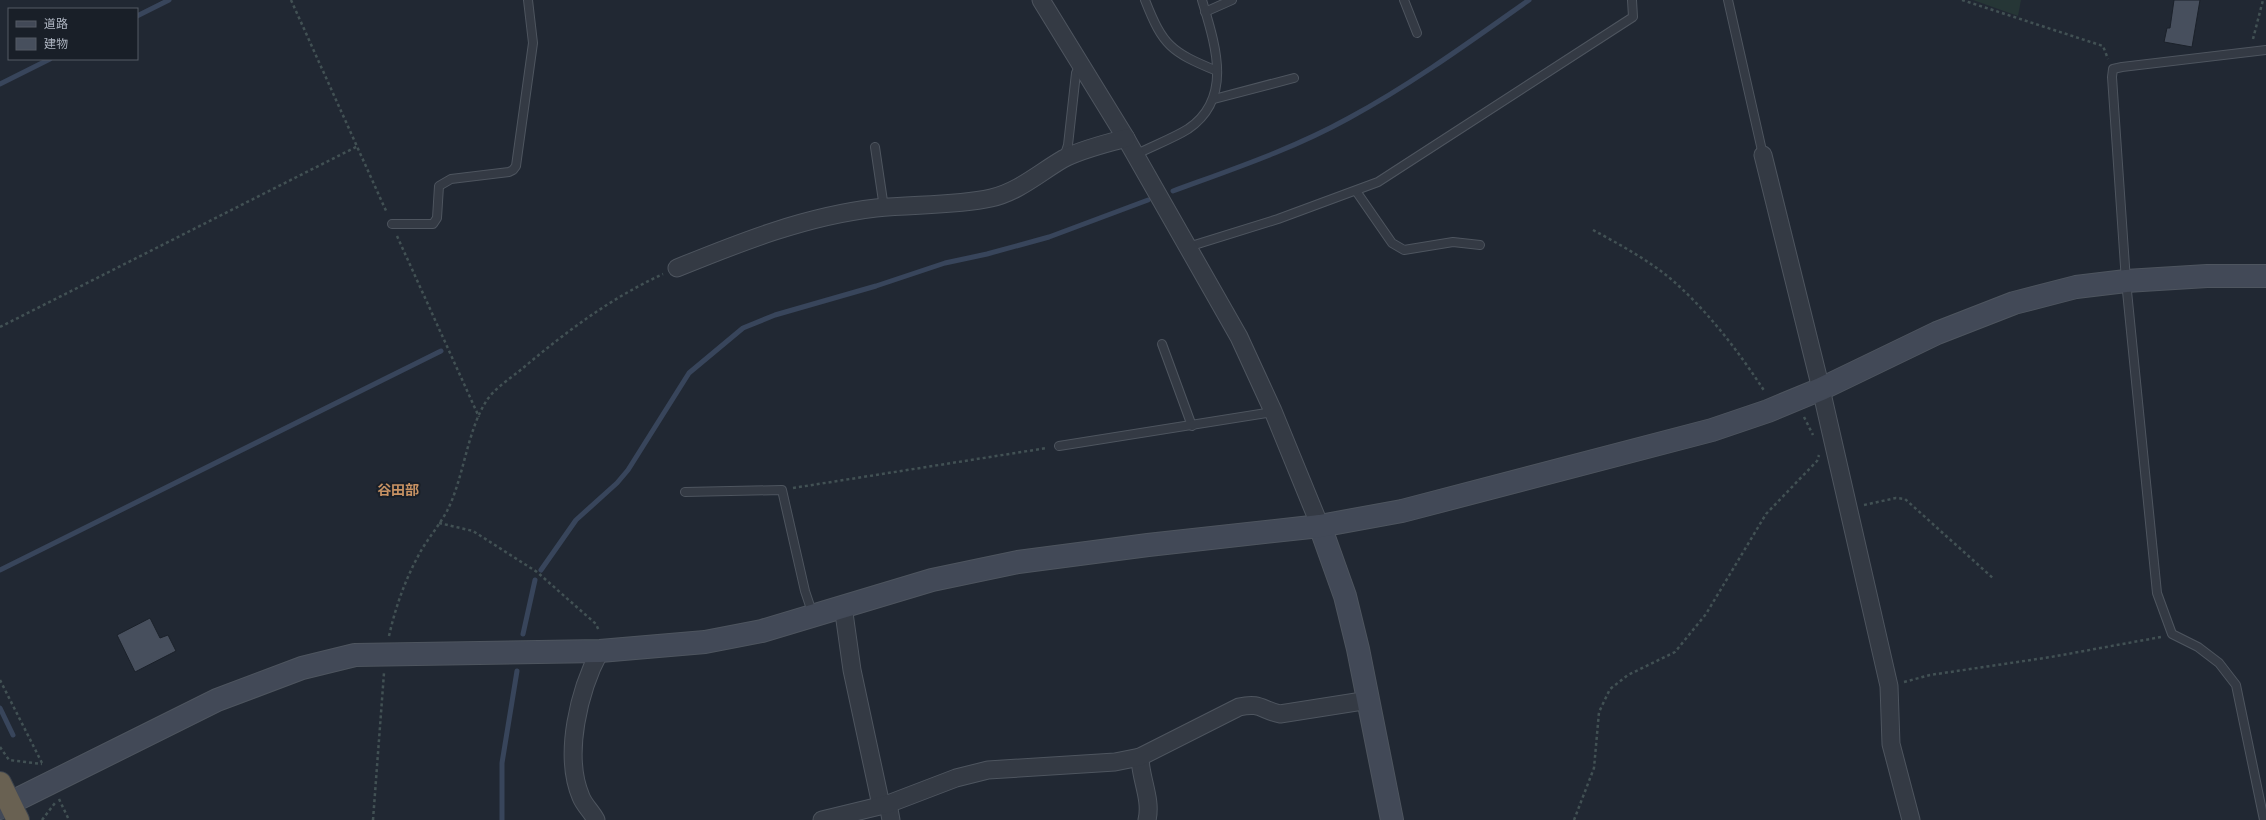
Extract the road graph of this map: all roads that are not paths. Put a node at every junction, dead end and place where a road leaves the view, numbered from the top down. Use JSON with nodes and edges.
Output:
{"nodes":[{"id":1,"x":528,"y":0,"type":"edge"},
{"id":2,"x":1042,"y":0,"type":"edge"},
{"id":3,"x":1145,"y":0,"type":"edge"},
{"id":4,"x":1202,"y":0,"type":"edge"},
{"id":5,"x":1232,"y":0,"type":"edge"},
{"id":6,"x":1404,"y":0,"type":"edge"},
{"id":7,"x":1632,"y":0,"type":"edge"},
{"id":8,"x":1728,"y":0,"type":"edge"},
{"id":9,"x":1206,"y":12,"type":"junction"},
{"id":10,"x":1417,"y":32,"type":"dead end"},
{"id":11,"x":2266,"y":50,"type":"edge"},
{"id":12,"x":1081,"y":64,"type":"junction"},
{"id":13,"x":1216,"y":71,"type":"junction"},
{"id":14,"x":1294,"y":78,"type":"dead end"},
{"id":15,"x":1214,"y":99,"type":"junction"},
{"id":16,"x":1126,"y":138,"type":"junction"},
{"id":17,"x":874,"y":147,"type":"dead end"},
{"id":18,"x":1135,"y":155,"type":"junction"},
{"id":19,"x":1763,"y":155,"type":"joint"},
{"id":20,"x":1063,"y":160,"type":"junction"},
{"id":21,"x":1356,"y":191,"type":"junction"},
{"id":22,"x":884,"y":208,"type":"junction"},
{"id":23,"x":392,"y":224,"type":"road end"},
{"id":24,"x":1480,"y":245,"type":"dead end"},
{"id":25,"x":1188,"y":247,"type":"junction"},
{"id":26,"x":677,"y":268,"type":"road end"},
{"id":27,"x":2266,"y":276,"type":"edge"},
{"id":28,"x":2126,"y":281,"type":"junction"},
{"id":29,"x":1162,"y":344,"type":"dead end"},
{"id":30,"x":1821,"y":389,"type":"junction"},
{"id":31,"x":1273,"y":412,"type":"junction"},
{"id":32,"x":1192,"y":426,"type":"junction"},
{"id":33,"x":1059,"y":446,"type":"road end"},
{"id":34,"x":685,"y":492,"type":"dead end"},
{"id":35,"x":1320,"y":526,"type":"junction"},
{"id":36,"x":843,"y":606,"type":"junction"},
{"id":37,"x":813,"y":615,"type":"junction"},
{"id":38,"x":600,"y":651,"type":"junction"},
{"id":39,"x":1369,"y":700,"type":"junction"},
{"id":40,"x":1140,"y":757,"type":"junction"},
{"id":41,"x":0,"y":783,"type":"edge"},
{"id":42,"x":887,"y":810,"type":"edge"},
{"id":43,"x":9,"y":811,"type":"edge"},
{"id":44,"x":596,"y":820,"type":"edge"},
{"id":45,"x":822,"y":820,"type":"edge"},
{"id":46,"x":1147,"y":820,"type":"edge"},
{"id":47,"x":1392,"y":820,"type":"edge"},
{"id":48,"x":1910,"y":820,"type":"edge"},
{"id":49,"x":2264,"y":820,"type":"edge"}],
"edges":[{"from":1,"to":23,"type":"lane"},
{"from":2,"to":12,"type":"street"},
{"from":3,"to":13,"type":"lane"},
{"from":4,"to":9,"type":"lane"},
{"from":5,"to":9,"type":"lane"},
{"from":6,"to":10,"type":"lane"},
{"from":7,"to":21,"type":"lane"},
{"from":8,"to":19,"type":"lane"},
{"from":9,"to":13,"type":"lane"},
{"from":11,"to":28,"type":"lane"},
{"from":12,"to":16,"type":"street"},
{"from":12,"to":20,"type":"lane"},
{"from":13,"to":15,"type":"lane"},
{"from":14,"to":15,"type":"lane"},
{"from":15,"to":18,"type":"lane"},
{"from":16,"to":18,"type":"street"},
{"from":16,"to":20,"type":"street"},
{"from":17,"to":22,"type":"lane"},
{"from":18,"to":25,"type":"street"},
{"from":19,"to":30,"type":"street"},
{"from":20,"to":22,"type":"street"},
{"from":21,"to":24,"type":"lane"},
{"from":21,"to":25,"type":"lane"},
{"from":22,"to":26,"type":"street"},
{"from":25,"to":31,"type":"street"},
{"from":27,"to":28,"type":"street"},
{"from":28,"to":30,"type":"street"},
{"from":28,"to":49,"type":"lane"},
{"from":29,"to":32,"type":"lane"},
{"from":30,"to":35,"type":"street"},
{"from":30,"to":48,"type":"street"},
{"from":31,"to":32,"type":"lane"},
{"from":31,"to":35,"type":"street"},
{"from":32,"to":33,"type":"lane"},
{"from":34,"to":37,"type":"lane"},
{"from":35,"to":36,"type":"street"},
{"from":35,"to":39,"type":"street"},
{"from":36,"to":37,"type":"street"},
{"from":36,"to":42,"type":"street"},
{"from":37,"to":38,"type":"street"},
{"from":38,"to":43,"type":"street"},
{"from":38,"to":44,"type":"street"},
{"from":39,"to":40,"type":"street"},
{"from":39,"to":47,"type":"street"},
{"from":40,"to":42,"type":"street"},
{"from":40,"to":46,"type":"street"},
{"from":41,"to":43,"type":"highway"},
{"from":42,"to":45,"type":"street"}]}
